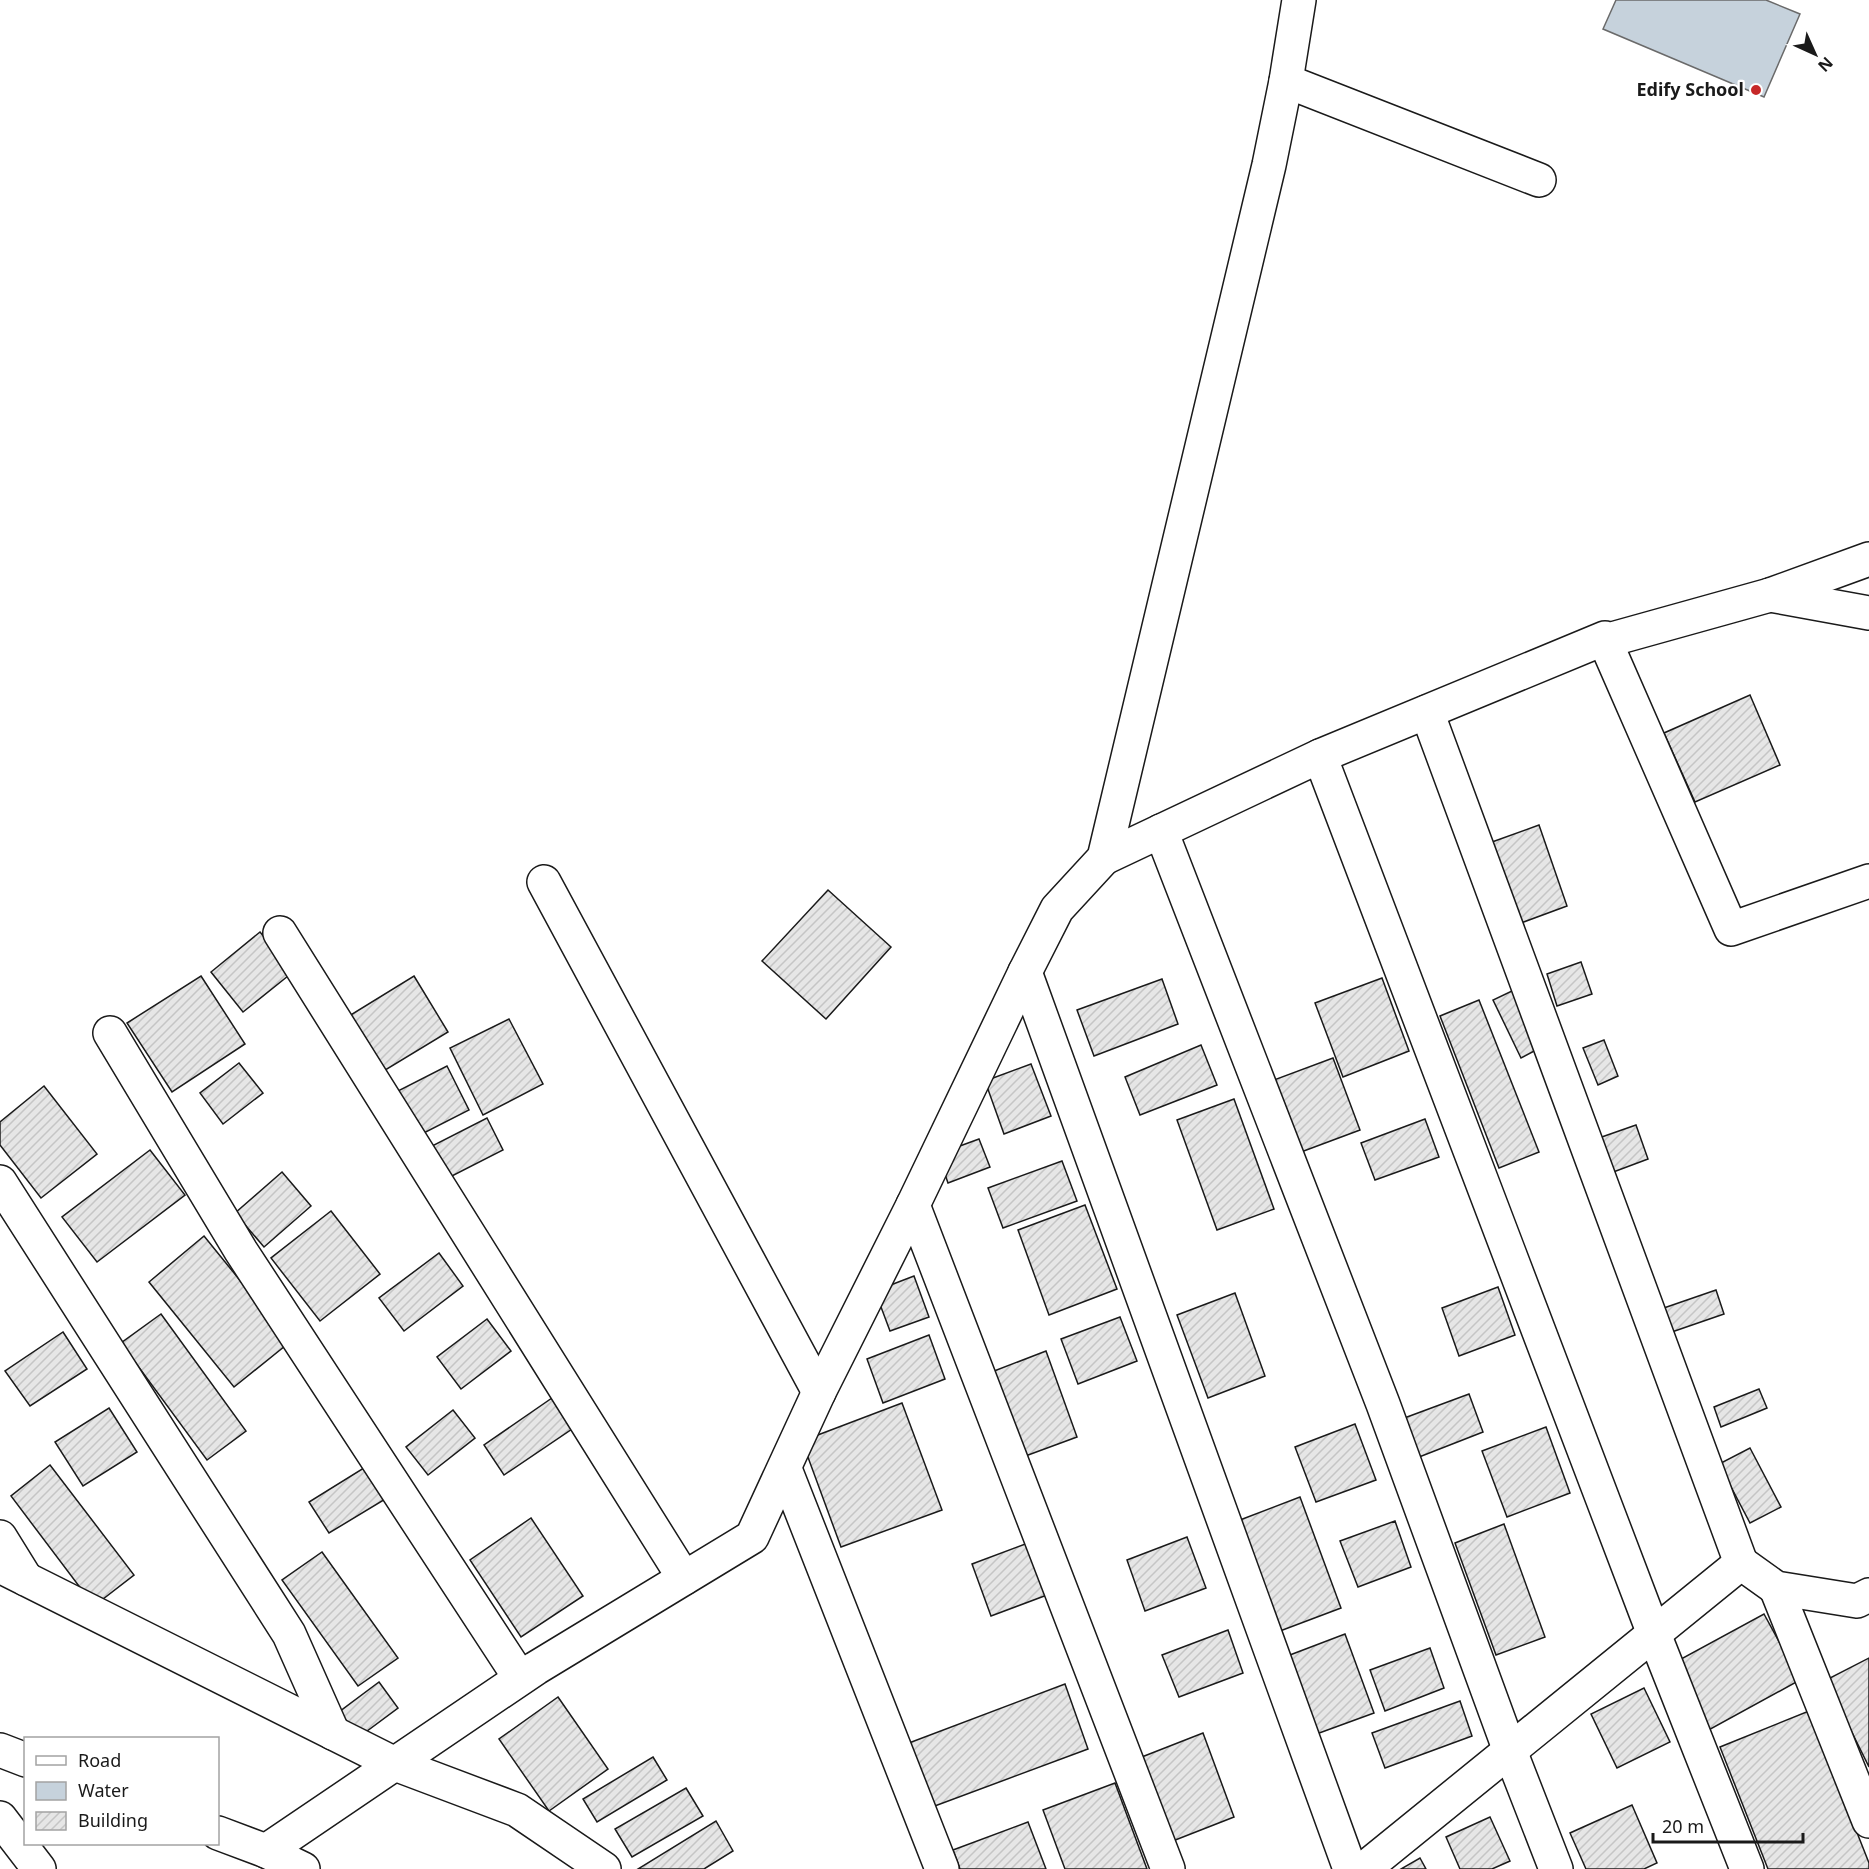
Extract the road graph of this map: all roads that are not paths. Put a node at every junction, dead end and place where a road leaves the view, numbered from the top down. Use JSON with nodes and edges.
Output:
{"nodes":[{"id":1,"x":1299,"y":0,"type":"edge"},
{"id":2,"x":1286,"y":81,"type":"junction"},
{"id":3,"x":1539,"y":180,"type":"dead end"},
{"id":4,"x":1869,"y":559,"type":"edge"},
{"id":5,"x":1770,"y":595,"type":"junction"},
{"id":6,"x":1869,"y":613,"type":"edge"},
{"id":7,"x":1605,"y":641,"type":"junction"},
{"id":8,"x":1427,"y":712,"type":"junction"},
{"id":9,"x":1320,"y":756,"type":"junction"},
{"id":10,"x":1161,"y":831,"type":"junction"},
{"id":11,"x":1104,"y":858,"type":"junction"},
{"id":12,"x":1869,"y":881,"type":"edge"},
{"id":13,"x":544,"y":882,"type":"dead end"},
{"id":14,"x":280,"y":933,"type":"dead end"},
{"id":15,"x":1025,"y":972,"type":"junction"},
{"id":16,"x":110,"y":1033,"type":"dead end"},
{"id":17,"x":0,"y":1182,"type":"edge"},
{"id":18,"x":913,"y":1205,"type":"junction"},
{"id":19,"x":819,"y":1392,"type":"junction"},
{"id":20,"x":785,"y":1469,"type":"junction"},
{"id":21,"x":0,"y":1537,"type":"edge"},
{"id":22,"x":1741,"y":1563,"type":"junction"},
{"id":23,"x":13,"y":1572,"type":"edge"},
{"id":24,"x":684,"y":1578,"type":"junction"},
{"id":25,"x":1776,"y":1588,"type":"junction"},
{"id":26,"x":1869,"y":1595,"type":"edge"},
{"id":27,"x":1654,"y":1634,"type":"junction"},
{"id":28,"x":520,"y":1678,"type":"junction"},
{"id":29,"x":333,"y":1733,"type":"junction"},
{"id":30,"x":0,"y":1750,"type":"edge"},
{"id":31,"x":1510,"y":1751,"type":"junction"},
{"id":32,"x":24,"y":1759,"type":"edge"},
{"id":33,"x":395,"y":1764,"type":"junction"},
{"id":34,"x":0,"y":1818,"type":"edge"},
{"id":35,"x":1869,"y":1821,"type":"edge"},
{"id":36,"x":219,"y":1833,"type":"edge"},
{"id":37,"x":266,"y":1851,"type":"junction"},
{"id":38,"x":39,"y":1869,"type":"edge"},
{"id":39,"x":303,"y":1869,"type":"edge"},
{"id":40,"x":604,"y":1869,"type":"edge"},
{"id":41,"x":942,"y":1869,"type":"edge"},
{"id":42,"x":1168,"y":1869,"type":"edge"},
{"id":43,"x":1350,"y":1869,"type":"edge"},
{"id":44,"x":1364,"y":1869,"type":"edge"},
{"id":45,"x":1556,"y":1869,"type":"edge"},
{"id":46,"x":1747,"y":1869,"type":"edge"}],
"edges":[{"from":1,"to":2,"type":"street"},
{"from":2,"to":3,"type":"street"},
{"from":2,"to":11,"type":"street"},
{"from":4,"to":5,"type":"street"},
{"from":5,"to":6,"type":"street"},
{"from":5,"to":7,"type":"street"},
{"from":7,"to":8,"type":"street"},
{"from":7,"to":12,"type":"street"},
{"from":8,"to":9,"type":"street"},
{"from":8,"to":22,"type":"street"},
{"from":9,"to":10,"type":"street"},
{"from":9,"to":27,"type":"street"},
{"from":10,"to":11,"type":"street"},
{"from":10,"to":31,"type":"street"},
{"from":11,"to":15,"type":"street"},
{"from":13,"to":19,"type":"street"},
{"from":14,"to":24,"type":"street"},
{"from":15,"to":18,"type":"street"},
{"from":15,"to":43,"type":"street"},
{"from":16,"to":28,"type":"street"},
{"from":17,"to":29,"type":"street"},
{"from":18,"to":19,"type":"street"},
{"from":18,"to":42,"type":"street"},
{"from":19,"to":20,"type":"street"},
{"from":20,"to":24,"type":"street"},
{"from":20,"to":41,"type":"street"},
{"from":21,"to":23,"type":"street"},
{"from":22,"to":25,"type":"street"},
{"from":22,"to":27,"type":"street"},
{"from":23,"to":29,"type":"street"},
{"from":24,"to":28,"type":"street"},
{"from":25,"to":26,"type":"street"},
{"from":25,"to":35,"type":"street"},
{"from":27,"to":31,"type":"street"},
{"from":27,"to":46,"type":"street"},
{"from":28,"to":33,"type":"street"},
{"from":29,"to":33,"type":"street"},
{"from":30,"to":32,"type":"street"},
{"from":31,"to":44,"type":"street"},
{"from":31,"to":45,"type":"street"},
{"from":33,"to":37,"type":"street"},
{"from":33,"to":40,"type":"street"},
{"from":34,"to":38,"type":"street"},
{"from":36,"to":37,"type":"street"},
{"from":37,"to":39,"type":"street"}]}
